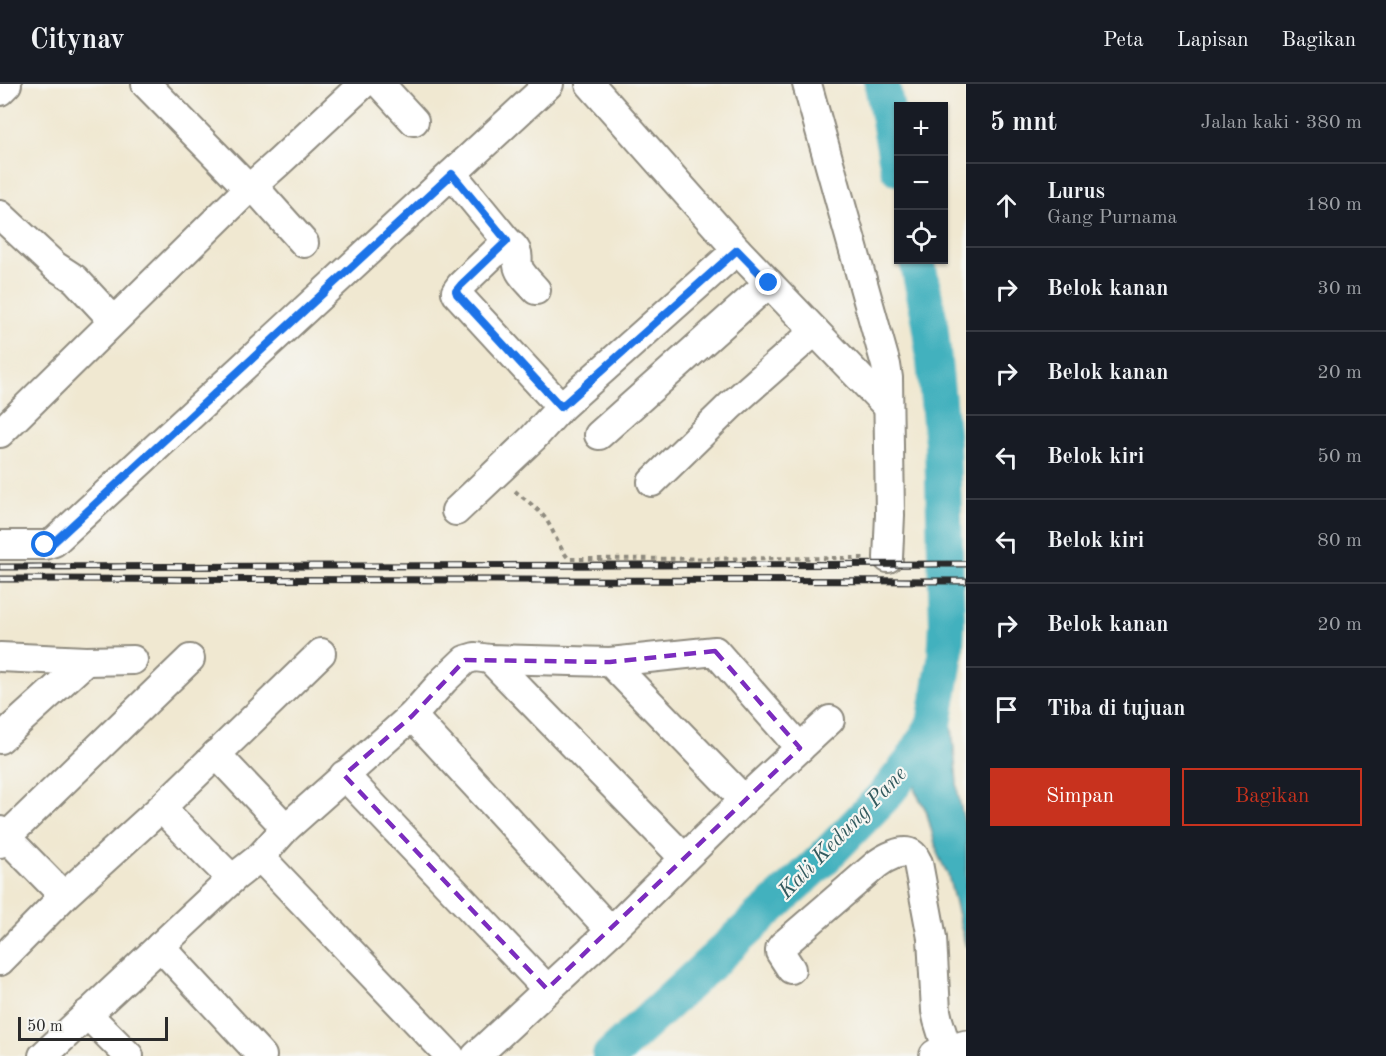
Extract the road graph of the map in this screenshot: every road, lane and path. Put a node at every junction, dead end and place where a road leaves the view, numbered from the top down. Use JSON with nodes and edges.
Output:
{"nodes":[{"id":1,"x":7,"y":84,"type":"edge"},
{"id":2,"x":363,"y":84,"type":"edge"},
{"id":3,"x":380,"y":84,"type":"edge"},
{"id":4,"x":549,"y":84,"type":"edge"},
{"id":5,"x":590,"y":84,"type":"edge"},
{"id":6,"x":807,"y":84,"type":"edge"},
{"id":7,"x":158,"y":88,"type":"edge"},
{"id":8,"x":0,"y":91,"type":"edge"},
{"id":9,"x":414,"y":121,"type":"dead end"},
{"id":10,"x":452,"y":174,"type":"junction"},
{"id":11,"x":250,"y":187,"type":"junction"},
{"id":12,"x":0,"y":215,"type":"edge"},
{"id":13,"x":507,"y":241,"type":"junction"},
{"id":14,"x":304,"y":243,"type":"dead end"},
{"id":15,"x":737,"y":250,"type":"junction"},
{"id":16,"x":769,"y":283,"type":"junction"},
{"id":17,"x":536,"y":290,"type":"dead end"},
{"id":18,"x":114,"y":320,"type":"junction"},
{"id":19,"x":815,"y":331,"type":"junction"},
{"id":20,"x":561,"y":407,"type":"junction"},
{"id":21,"x":888,"y":407,"type":"junction"},
{"id":22,"x":0,"y":433,"type":"edge"},
{"id":23,"x":599,"y":435,"type":"dead end"},
{"id":24,"x":652,"y":482,"type":"dead end"},
{"id":25,"x":514,"y":491,"type":"dead end"},
{"id":26,"x":456,"y":511,"type":"dead end"},
{"id":27,"x":0,"y":545,"type":"edge"},
{"id":28,"x":888,"y":558,"type":"joint"},
{"id":29,"x":321,"y":653,"type":"dead end"},
{"id":30,"x":0,"y":657,"type":"edge"},
{"id":31,"x":190,"y":659,"type":"dead end"},
{"id":32,"x":490,"y":659,"type":"junction"},
{"id":33,"x":133,"y":660,"type":"dead end"},
{"id":34,"x":86,"y":661,"type":"junction"},
{"id":35,"x":610,"y":662,"type":"junction"},
{"id":36,"x":412,"y":716,"type":"junction"},
{"id":37,"x":830,"y":720,"type":"dead end"},
{"id":38,"x":0,"y":739,"type":"edge"},
{"id":39,"x":800,"y":748,"type":"junction"},
{"id":40,"x":216,"y":754,"type":"junction"},
{"id":41,"x":344,"y":775,"type":"junction"},
{"id":42,"x":744,"y":800,"type":"junction"},
{"id":43,"x":161,"y":808,"type":"junction"},
{"id":44,"x":286,"y":828,"type":"junction"},
{"id":45,"x":2,"y":837,"type":"edge"},
{"id":46,"x":260,"y":857,"type":"junction"},
{"id":47,"x":684,"y":858,"type":"junction"},
{"id":48,"x":232,"y":879,"type":"junction"},
{"id":49,"x":64,"y":896,"type":"junction"},
{"id":50,"x":611,"y":931,"type":"junction"},
{"id":51,"x":160,"y":946,"type":"junction"},
{"id":52,"x":0,"y":961,"type":"edge"},
{"id":53,"x":791,"y":969,"type":"dead end"},
{"id":54,"x":547,"y":989,"type":"junction"},
{"id":55,"x":87,"y":1014,"type":"junction"},
{"id":56,"x":953,"y":1052,"type":"edge"},
{"id":57,"x":43,"y":1056,"type":"edge"},
{"id":58,"x":129,"y":1056,"type":"edge"},
{"id":59,"x":262,"y":1056,"type":"edge"},
{"id":60,"x":450,"y":1056,"type":"edge"},
{"id":61,"x":476,"y":1056,"type":"edge"}],
"edges":[{"from":1,"to":8,"type":"street"},
{"from":2,"to":11,"type":"street"},
{"from":3,"to":9,"type":"street"},
{"from":4,"to":10,"type":"street"},
{"from":5,"to":15,"type":"street"},
{"from":6,"to":21,"type":"street"},
{"from":7,"to":11,"type":"street"},
{"from":10,"to":13,"type":"street"},
{"from":10,"to":27,"type":"street"},
{"from":11,"to":14,"type":"street"},
{"from":11,"to":18,"type":"street"},
{"from":12,"to":18,"type":"street"},
{"from":13,"to":17,"type":"street"},
{"from":13,"to":20,"type":"street"},
{"from":15,"to":16,"type":"street"},
{"from":15,"to":20,"type":"street"},
{"from":16,"to":19,"type":"street"},
{"from":16,"to":23,"type":"street"},
{"from":18,"to":22,"type":"street"},
{"from":19,"to":21,"type":"street"},
{"from":19,"to":24,"type":"street"},
{"from":20,"to":26,"type":"street"},
{"from":21,"to":28,"type":"street"},
{"from":25,"to":28,"type":"path"},
{"from":29,"to":40,"type":"street"},
{"from":30,"to":34,"type":"street"},
{"from":31,"to":45,"type":"street"},
{"from":32,"to":35,"type":"street"},
{"from":32,"to":36,"type":"street"},
{"from":32,"to":47,"type":"street"},
{"from":33,"to":34,"type":"street"},
{"from":34,"to":38,"type":"street"},
{"from":35,"to":39,"type":"street"},
{"from":35,"to":42,"type":"street"},
{"from":36,"to":41,"type":"street"},
{"from":36,"to":50,"type":"street"},
{"from":37,"to":39,"type":"street"},
{"from":39,"to":42,"type":"street"},
{"from":40,"to":43,"type":"street"},
{"from":40,"to":44,"type":"street"},
{"from":41,"to":44,"type":"street"},
{"from":41,"to":54,"type":"street"},
{"from":42,"to":47,"type":"street"},
{"from":43,"to":48,"type":"street"},
{"from":43,"to":49,"type":"street"},
{"from":44,"to":46,"type":"street"},
{"from":45,"to":49,"type":"street"},
{"from":46,"to":48,"type":"street"},
{"from":46,"to":60,"type":"street"},
{"from":47,"to":50,"type":"street"},
{"from":48,"to":51,"type":"street"},
{"from":49,"to":52,"type":"street"},
{"from":50,"to":54,"type":"street"},
{"from":51,"to":55,"type":"street"},
{"from":51,"to":59,"type":"street"},
{"from":53,"to":56,"type":"street"},
{"from":54,"to":61,"type":"street"},
{"from":55,"to":57,"type":"street"},
{"from":55,"to":58,"type":"street"}]}
